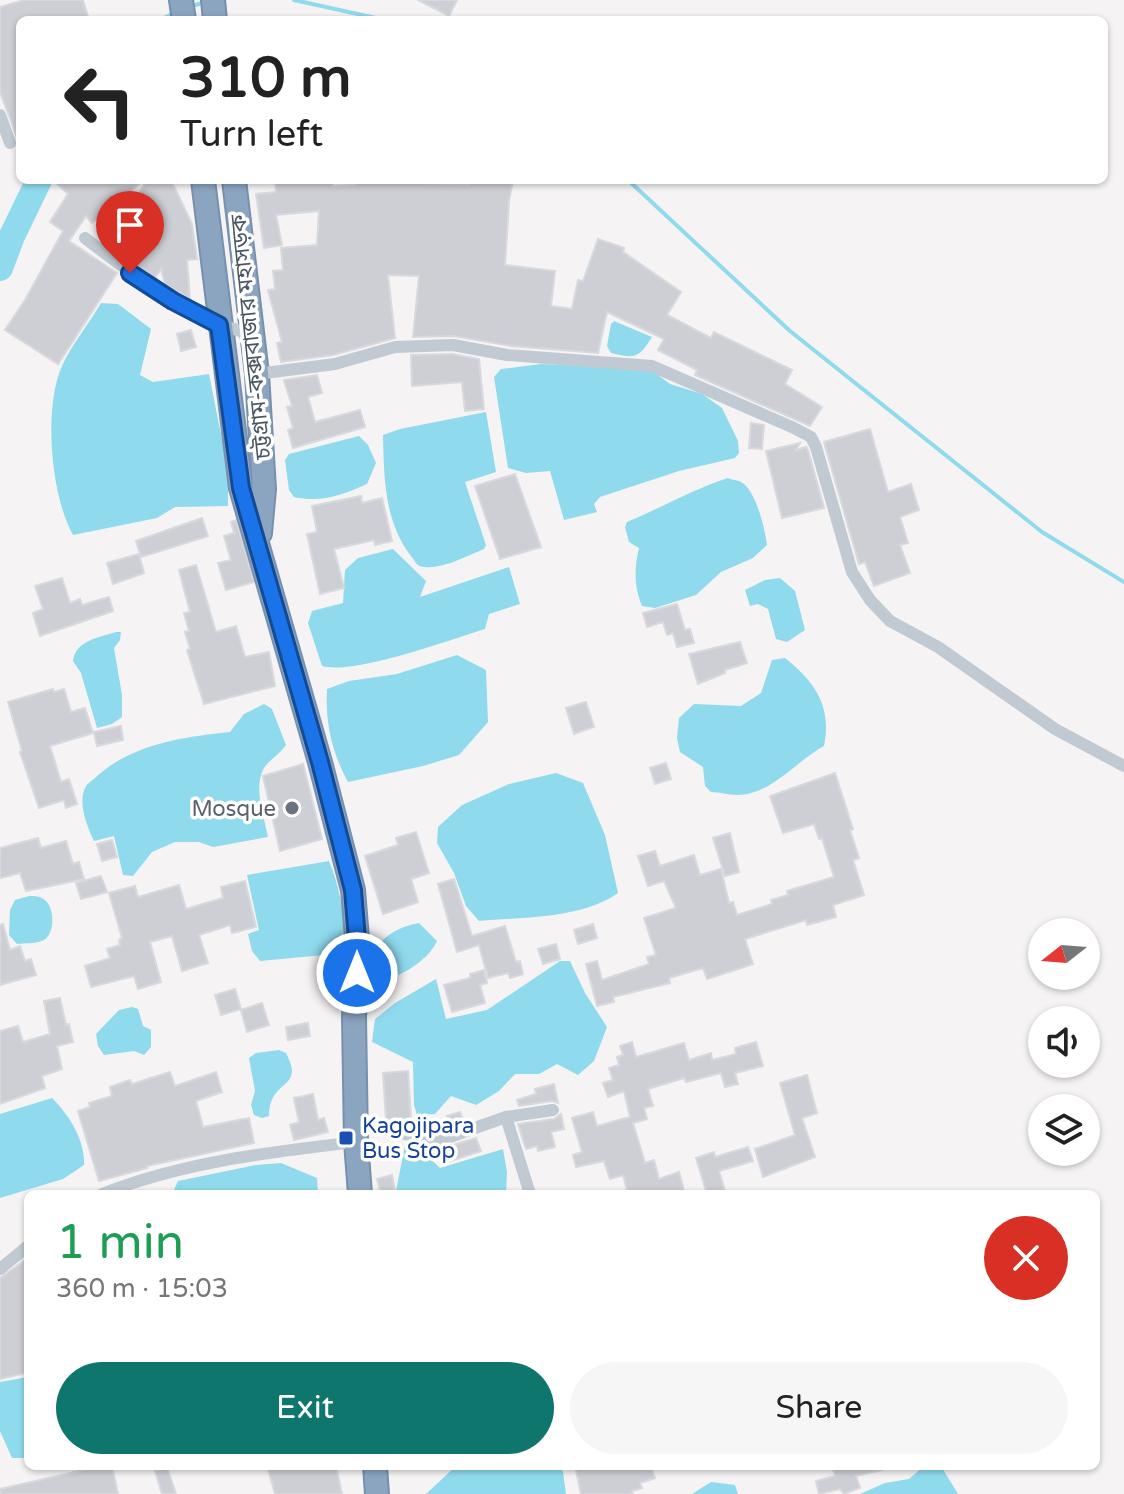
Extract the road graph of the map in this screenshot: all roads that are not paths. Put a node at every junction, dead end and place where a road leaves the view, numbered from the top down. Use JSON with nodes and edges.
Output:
{"nodes":[{"id":1,"x":0,"y":115,"type":"edge"},
{"id":2,"x":10,"y":143,"type":"dead end"},
{"id":3,"x":203,"y":184,"type":"edge"},
{"id":4,"x":234,"y":184,"type":"edge"},
{"id":5,"x":85,"y":238,"type":"dead end"},
{"id":6,"x":219,"y":325,"type":"junction"},
{"id":7,"x":251,"y":335,"type":"junction"},
{"id":8,"x":257,"y":374,"type":"junction"},
{"id":9,"x":259,"y":542,"type":"junction"},
{"id":10,"x":1124,"y":766,"type":"edge"},
{"id":11,"x":553,"y":1110,"type":"dead end"},
{"id":12,"x":506,"y":1117,"type":"junction"},
{"id":13,"x":356,"y":1132,"type":"junction"},
{"id":14,"x":112,"y":1190,"type":"edge"},
{"id":15,"x":360,"y":1190,"type":"edge"},
{"id":16,"x":529,"y":1190,"type":"edge"},
{"id":17,"x":24,"y":1249,"type":"edge"},
{"id":18,"x":0,"y":1269,"type":"edge"},
{"id":19,"x":375,"y":1470,"type":"edge"},
{"id":20,"x":377,"y":1494,"type":"edge"}],
"edges":[{"from":1,"to":2,"type":"street"},
{"from":3,"to":6,"type":"highway","name":"চট্টগ্রাম-কক্সবাজার মহাসড়ক"},
{"from":4,"to":7,"type":"highway","name":"চট্টগ্রাম-কক্সবাজার মহাসড়ক"},
{"from":5,"to":6,"type":"street"},
{"from":6,"to":7,"type":"street"},
{"from":6,"to":9,"type":"highway","name":"চট্টগ্রাম-কক্সবাজার মহাসড়ক"},
{"from":7,"to":8,"type":"highway","name":"চট্টগ্রাম-কক্সবাজার মহাসড়ক"},
{"from":8,"to":9,"type":"highway","name":"চট্টগ্রাম-কক্সবাজার মহাসড়ক"},
{"from":8,"to":10,"type":"street"},
{"from":9,"to":13,"type":"highway","name":"চট্টগ্রাম-কক্সবাজার মহাসড়ক"},
{"from":11,"to":12,"type":"street"},
{"from":12,"to":13,"type":"street"},
{"from":12,"to":16,"type":"street"},
{"from":13,"to":14,"type":"street"},
{"from":13,"to":15,"type":"highway","name":"চট্টগ্রাম-কক্সবাজার মহাসড়ক"},
{"from":17,"to":18,"type":"street"},
{"from":19,"to":20,"type":"highway"}]}
